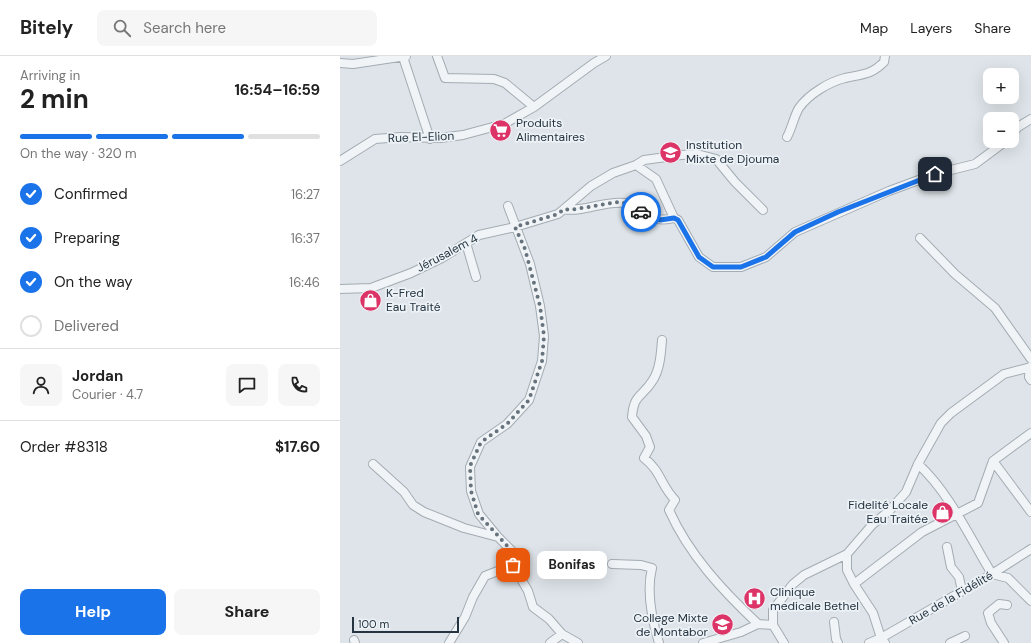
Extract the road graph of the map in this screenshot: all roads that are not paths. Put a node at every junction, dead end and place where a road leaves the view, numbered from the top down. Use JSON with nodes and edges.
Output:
{"nodes":[{"id":1,"x":437,"y":56,"type":"edge"},
{"id":2,"x":606,"y":56,"type":"edge"},
{"id":3,"x":885,"y":56,"type":"edge"},
{"id":4,"x":404,"y":57,"type":"edge"},
{"id":5,"x":340,"y":63,"type":"edge"},
{"id":6,"x":534,"y":107,"type":"junction"},
{"id":7,"x":1031,"y":119,"type":"edge"},
{"id":8,"x":1019,"y":126,"type":"edge"},
{"id":9,"x":787,"y":137,"type":"dead end"},
{"id":10,"x":430,"y":139,"type":"junction"},
{"id":11,"x":997,"y":148,"type":"edge"},
{"id":12,"x":340,"y":161,"type":"edge"},
{"id":13,"x":636,"y":165,"type":"junction"},
{"id":14,"x":508,"y":206,"type":"dead end"},
{"id":15,"x":564,"y":209,"type":"junction"},
{"id":16,"x":763,"y":210,"type":"dead end"},
{"id":17,"x":674,"y":218,"type":"junction"},
{"id":18,"x":515,"y":227,"type":"junction"},
{"id":19,"x":920,"y":238,"type":"dead end"},
{"id":20,"x":466,"y":243,"type":"junction"},
{"id":21,"x":476,"y":277,"type":"dead end"},
{"id":22,"x":340,"y":288,"type":"edge"},
{"id":23,"x":662,"y":340,"type":"dead end"},
{"id":24,"x":1031,"y":359,"type":"edge"},
{"id":25,"x":1031,"y":367,"type":"edge"},
{"id":26,"x":1031,"y":380,"type":"edge"},
{"id":27,"x":1031,"y":433,"type":"edge"},
{"id":28,"x":993,"y":461,"type":"junction"},
{"id":29,"x":373,"y":464,"type":"dead end"},
{"id":30,"x":918,"y":464,"type":"junction"},
{"id":31,"x":1031,"y":512,"type":"edge"},
{"id":32,"x":957,"y":514,"type":"junction"},
{"id":33,"x":498,"y":537,"type":"junction"},
{"id":34,"x":947,"y":547,"type":"dead end"},
{"id":35,"x":1031,"y":549,"type":"edge"},
{"id":36,"x":847,"y":554,"type":"junction"},
{"id":37,"x":612,"y":564,"type":"dead end"},
{"id":38,"x":513,"y":565,"type":"junction"},
{"id":39,"x":992,"y":574,"type":"junction"},
{"id":40,"x":854,"y":584,"type":"junction"},
{"id":41,"x":962,"y":590,"type":"junction"},
{"id":42,"x":1031,"y":601,"type":"edge"},
{"id":43,"x":1007,"y":606,"type":"dead end"},
{"id":44,"x":834,"y":622,"type":"dead end"},
{"id":45,"x":758,"y":624,"type":"junction"},
{"id":46,"x":772,"y":625,"type":"junction"},
{"id":47,"x":562,"y":634,"type":"junction"},
{"id":48,"x":964,"y":636,"type":"dead end"},
{"id":49,"x":883,"y":641,"type":"edge"},
{"id":50,"x":449,"y":643,"type":"edge"},
{"id":51,"x":550,"y":643,"type":"edge"},
{"id":52,"x":578,"y":643,"type":"edge"},
{"id":53,"x":659,"y":643,"type":"edge"},
{"id":54,"x":703,"y":643,"type":"edge"},
{"id":55,"x":784,"y":643,"type":"edge"},
{"id":56,"x":838,"y":643,"type":"edge"},
{"id":57,"x":869,"y":643,"type":"edge"},
{"id":58,"x":950,"y":643,"type":"edge"},
{"id":59,"x":1004,"y":643,"type":"edge"}],
"edges":[{"from":1,"to":6,"type":"street"},
{"from":2,"to":6,"type":"street","name":"Rue El-Elion"},
{"from":3,"to":9,"type":"street"},
{"from":4,"to":5,"type":"street"},
{"from":4,"to":10,"type":"street"},
{"from":6,"to":10,"type":"street","name":"Rue El-Elion"},
{"from":7,"to":8,"type":"street"},
{"from":10,"to":12,"type":"street","name":"Rue El-Elion"},
{"from":11,"to":17,"type":"street"},
{"from":13,"to":15,"type":"street","name":"Jérusalem 4"},
{"from":13,"to":16,"type":"street","name":"Jérusalem 4"},
{"from":13,"to":17,"type":"street"},
{"from":14,"to":18,"type":"street"},
{"from":15,"to":17,"type":"street"},
{"from":15,"to":18,"type":"street","name":"Jérusalem 4"},
{"from":18,"to":20,"type":"street","name":"Jérusalem 4"},
{"from":18,"to":33,"type":"street"},
{"from":19,"to":24,"type":"street"},
{"from":20,"to":21,"type":"street"},
{"from":20,"to":22,"type":"street","name":"Jérusalem 4"},
{"from":23,"to":45,"type":"street"},
{"from":25,"to":26,"type":"street"},
{"from":25,"to":30,"type":"street"},
{"from":27,"to":28,"type":"street"},
{"from":28,"to":31,"type":"street"},
{"from":28,"to":32,"type":"street"},
{"from":29,"to":33,"type":"street"},
{"from":30,"to":32,"type":"street"},
{"from":30,"to":36,"type":"street"},
{"from":32,"to":39,"type":"street"},
{"from":32,"to":40,"type":"street"},
{"from":33,"to":38,"type":"street"},
{"from":34,"to":41,"type":"street"},
{"from":35,"to":39,"type":"street","name":"Rue de la Fidélité"},
{"from":36,"to":40,"type":"street"},
{"from":36,"to":46,"type":"street"},
{"from":37,"to":53,"type":"street"},
{"from":38,"to":47,"type":"street"},
{"from":38,"to":50,"type":"street"},
{"from":39,"to":41,"type":"street","name":"Rue de la Fidélité"},
{"from":39,"to":42,"type":"street"},
{"from":40,"to":49,"type":"street"},
{"from":41,"to":49,"type":"street","name":"Rue de la Fidélité"},
{"from":43,"to":59,"type":"street"},
{"from":44,"to":56,"type":"street"},
{"from":45,"to":46,"type":"street"},
{"from":45,"to":54,"type":"street"},
{"from":46,"to":55,"type":"street"},
{"from":47,"to":51,"type":"street"},
{"from":47,"to":52,"type":"street"},
{"from":48,"to":58,"type":"street"},
{"from":49,"to":57,"type":"street","name":"Rue de la Fidélité"}]}
